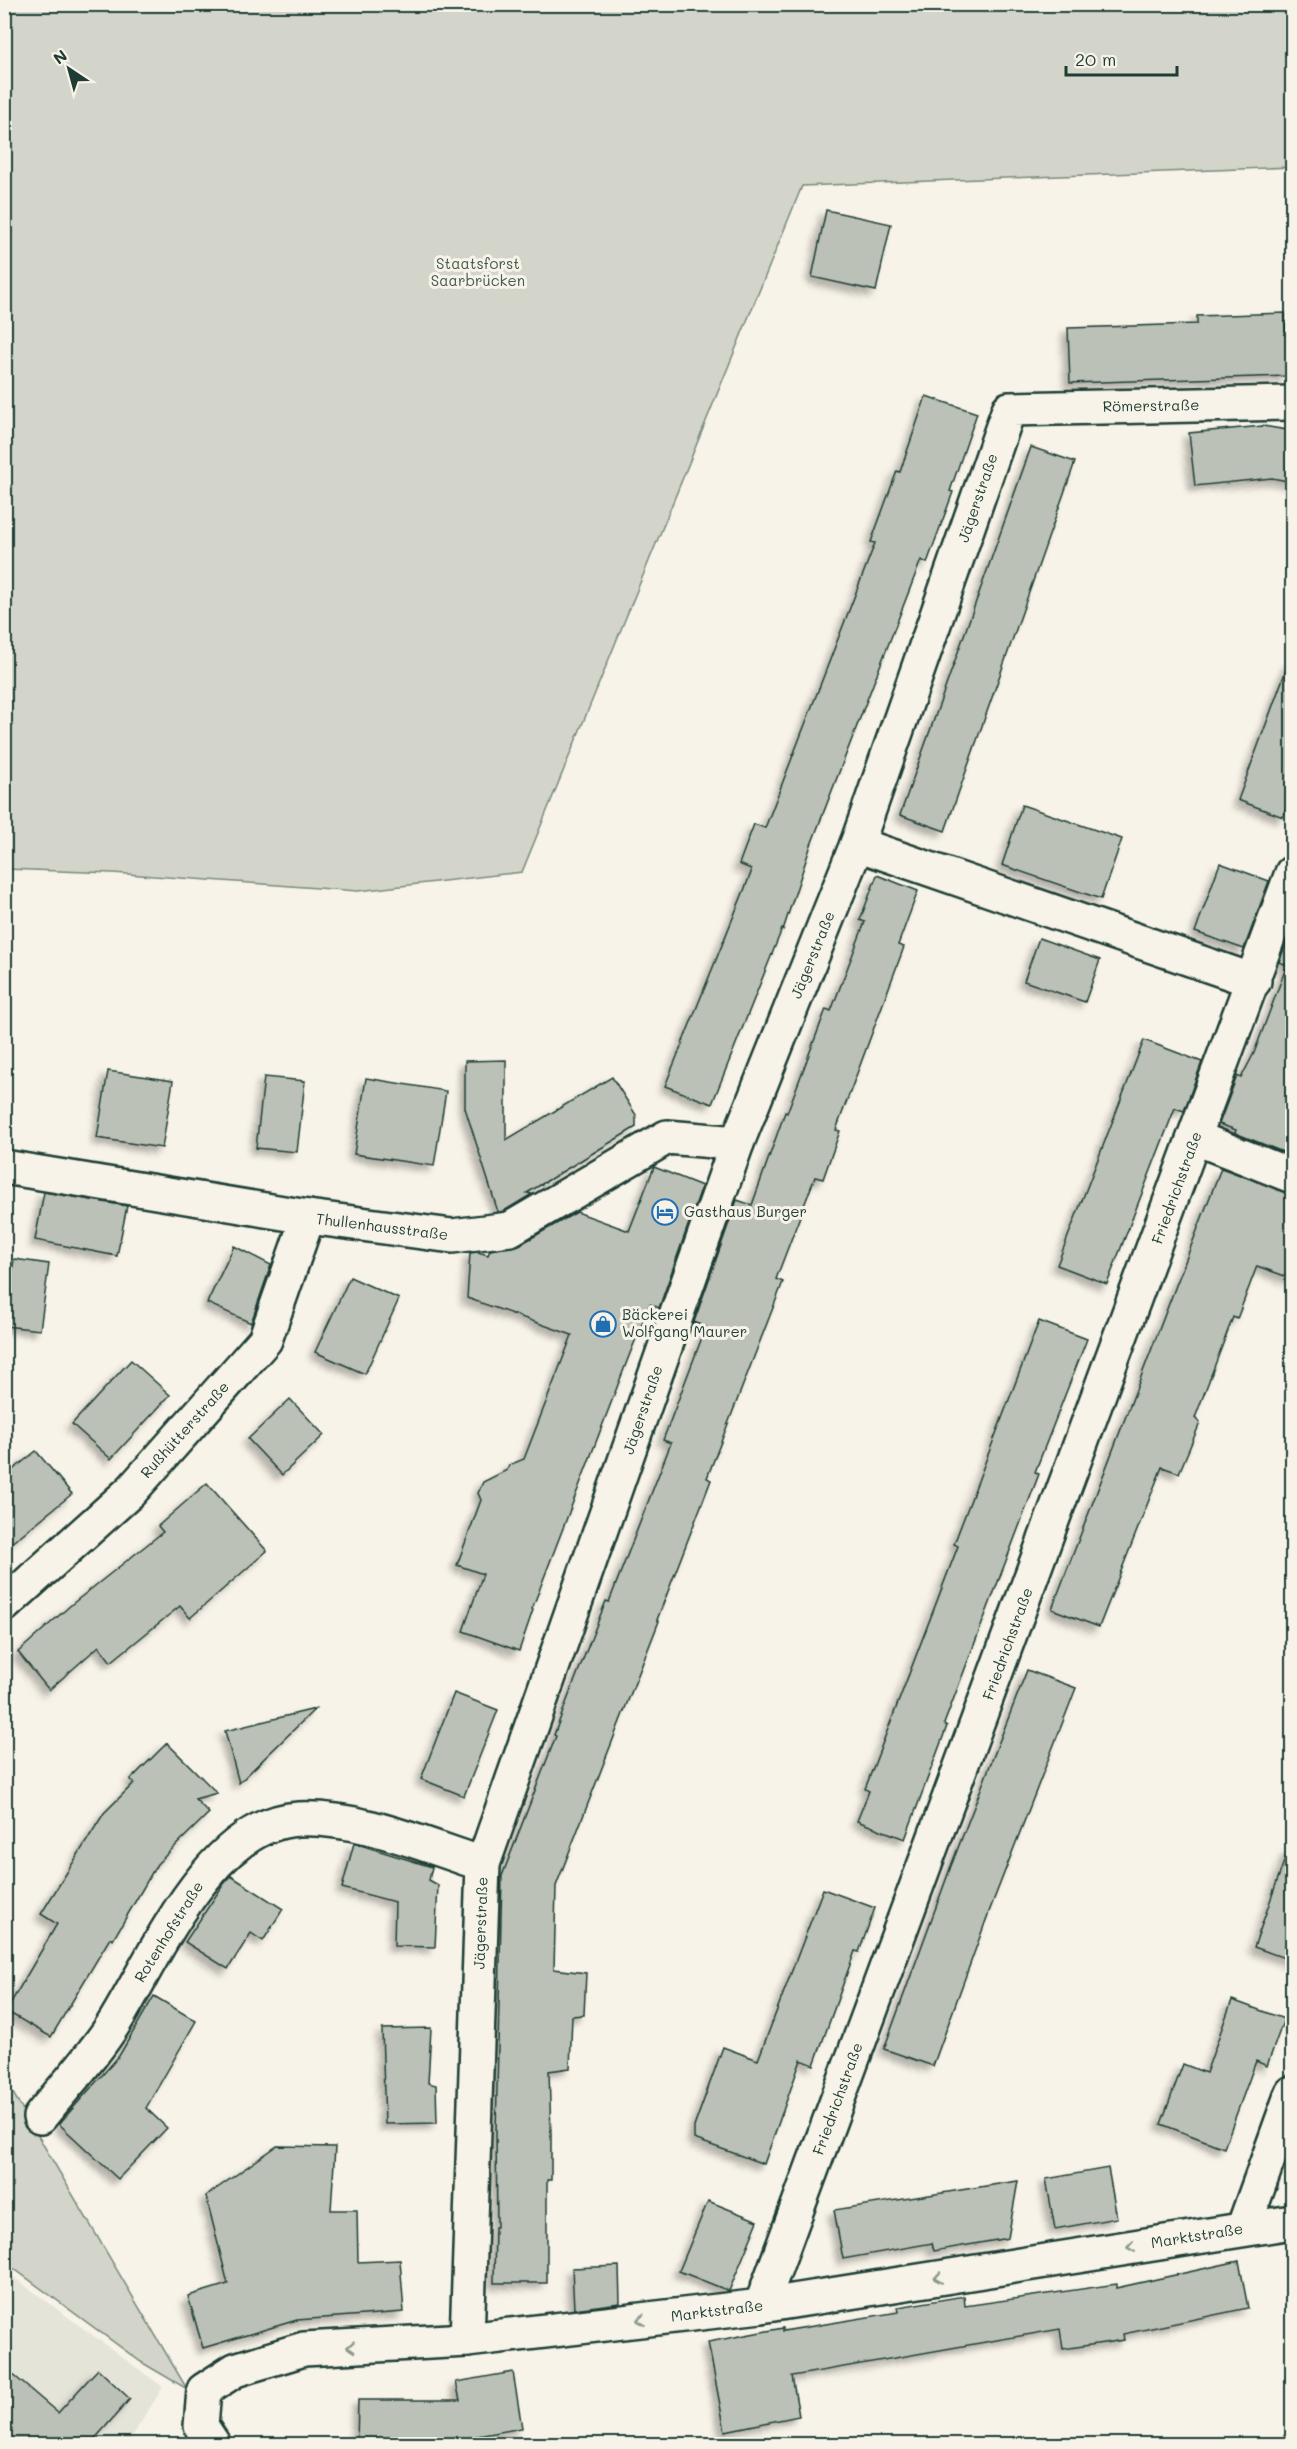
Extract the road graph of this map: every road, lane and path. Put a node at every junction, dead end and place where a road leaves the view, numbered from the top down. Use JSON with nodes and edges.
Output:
{"nodes":[{"id":1,"x":1293,"y":403,"type":"edge"},
{"id":2,"x":1009,"y":410,"type":"joint"},
{"id":3,"x":857,"y":843,"type":"junction"},
{"id":4,"x":1293,"y":873,"type":"edge"},
{"id":5,"x":1254,"y":981,"type":"junction"},
{"id":6,"x":1196,"y":1138,"type":"junction"},
{"id":7,"x":737,"y":1143,"type":"junction"},
{"id":8,"x":4,"y":1167,"type":"edge"},
{"id":9,"x":1293,"y":1176,"type":"edge"},
{"id":10,"x":308,"y":1217,"type":"junction"},
{"id":11,"x":4,"y":1605,"type":"edge"},
{"id":12,"x":483,"y":1864,"type":"junction"},
{"id":13,"x":1293,"y":2093,"type":"edge"},
{"id":14,"x":40,"y":2117,"type":"dead end"},
{"id":15,"x":1293,"y":2222,"type":"edge"},
{"id":16,"x":1243,"y":2229,"type":"junction"},
{"id":17,"x":761,"y":2306,"type":"junction"},
{"id":18,"x":467,"y":2340,"type":"junction"},
{"id":19,"x":213,"y":2445,"type":"edge"}],
"edges":[{"from":1,"to":2,"type":"street","name":"Römerstraße"},
{"from":2,"to":3,"type":"street","name":"Jägerstraße"},
{"from":3,"to":5,"type":"street"},
{"from":3,"to":7,"type":"street","name":"Jägerstraße"},
{"from":4,"to":5,"type":"street","name":"Friedrichstraße"},
{"from":5,"to":6,"type":"street","name":"Friedrichstraße"},
{"from":6,"to":9,"type":"street"},
{"from":6,"to":17,"type":"street","name":"Friedrichstraße"},
{"from":7,"to":10,"type":"street","name":"Thullenhausstraße"},
{"from":7,"to":12,"type":"street","name":"Jägerstraße"},
{"from":8,"to":10,"type":"street","name":"Thullenhausstraße"},
{"from":10,"to":11,"type":"street","name":"Rußhütterstraße"},
{"from":12,"to":14,"type":"street","name":"Rotenhofstraße"},
{"from":12,"to":18,"type":"street","name":"Jägerstraße"},
{"from":13,"to":16,"type":"street"},
{"from":15,"to":16,"type":"street","name":"Marktstraße"},
{"from":16,"to":17,"type":"street","name":"Marktstraße","one_way":true},
{"from":17,"to":18,"type":"street","name":"Marktstraße","one_way":true},
{"from":18,"to":19,"type":"street","name":"Marktstraße","one_way":true}]}
